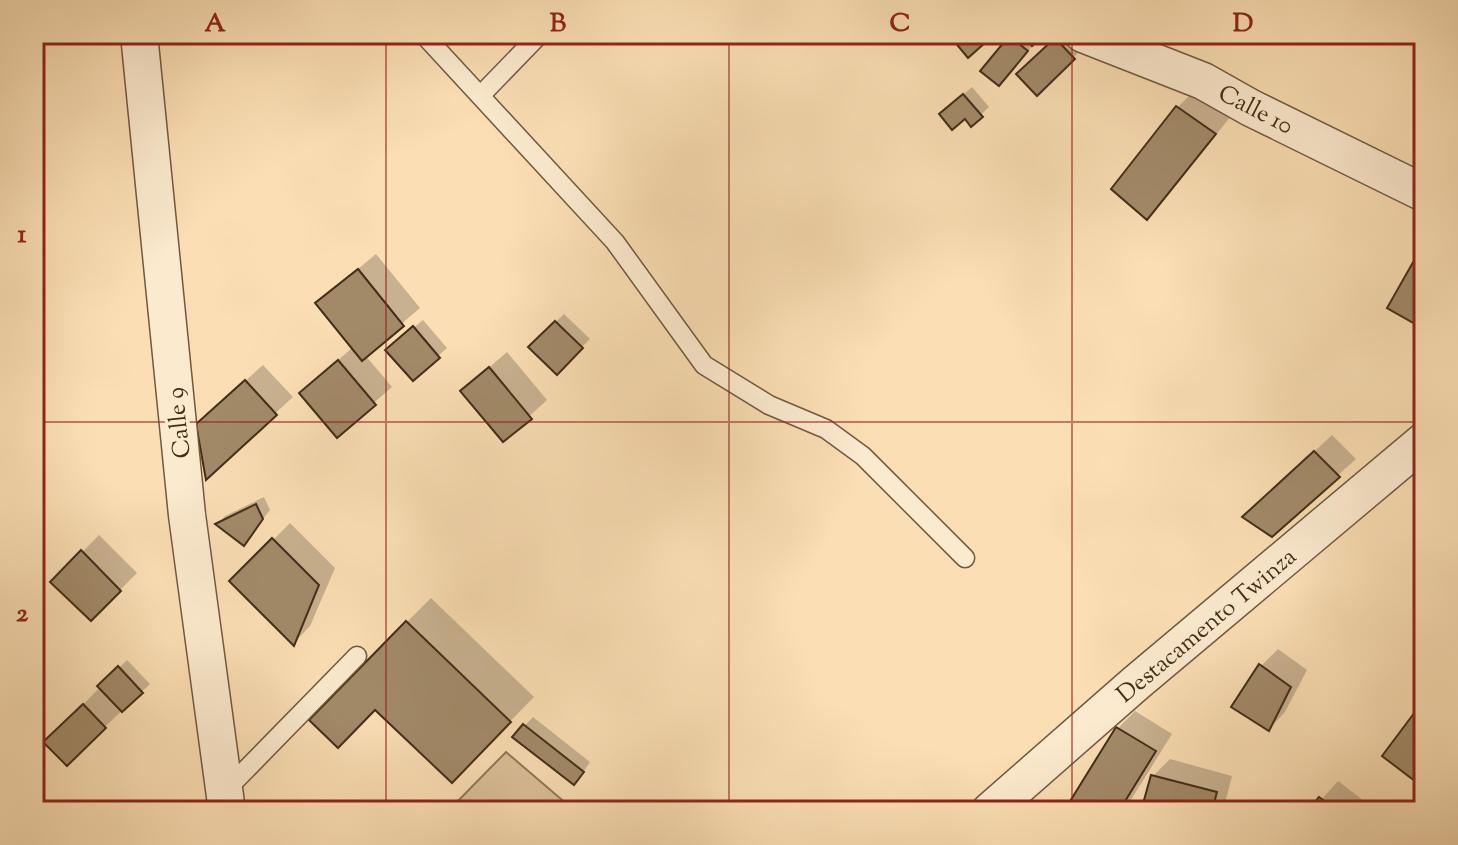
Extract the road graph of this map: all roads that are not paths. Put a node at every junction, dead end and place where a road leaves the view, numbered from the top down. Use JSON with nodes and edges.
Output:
{"nodes":[{"id":1,"x":139,"y":34,"type":"edge"},
{"id":2,"x":423,"y":34,"type":"edge"},
{"id":3,"x":540,"y":34,"type":"edge"},
{"id":4,"x":1083,"y":34,"type":"edge"},
{"id":5,"x":481,"y":95,"type":"junction"},
{"id":6,"x":1424,"y":193,"type":"edge"},
{"id":7,"x":1424,"y":441,"type":"edge"},
{"id":8,"x":965,"y":558,"type":"dead end"},
{"id":9,"x":357,"y":656,"type":"dead end"},
{"id":10,"x":227,"y":801,"type":"edge"},
{"id":11,"x":990,"y":811,"type":"edge"}],
"edges":[{"from":1,"to":10,"type":"street","name":"Calle 9"},
{"from":2,"to":5,"type":"lane"},
{"from":3,"to":5,"type":"lane"},
{"from":4,"to":6,"type":"street","name":"Calle 10"},
{"from":5,"to":8,"type":"lane"},
{"from":7,"to":11,"type":"street","name":"Destacamento Twinza"},
{"from":9,"to":10,"type":"lane"}]}
